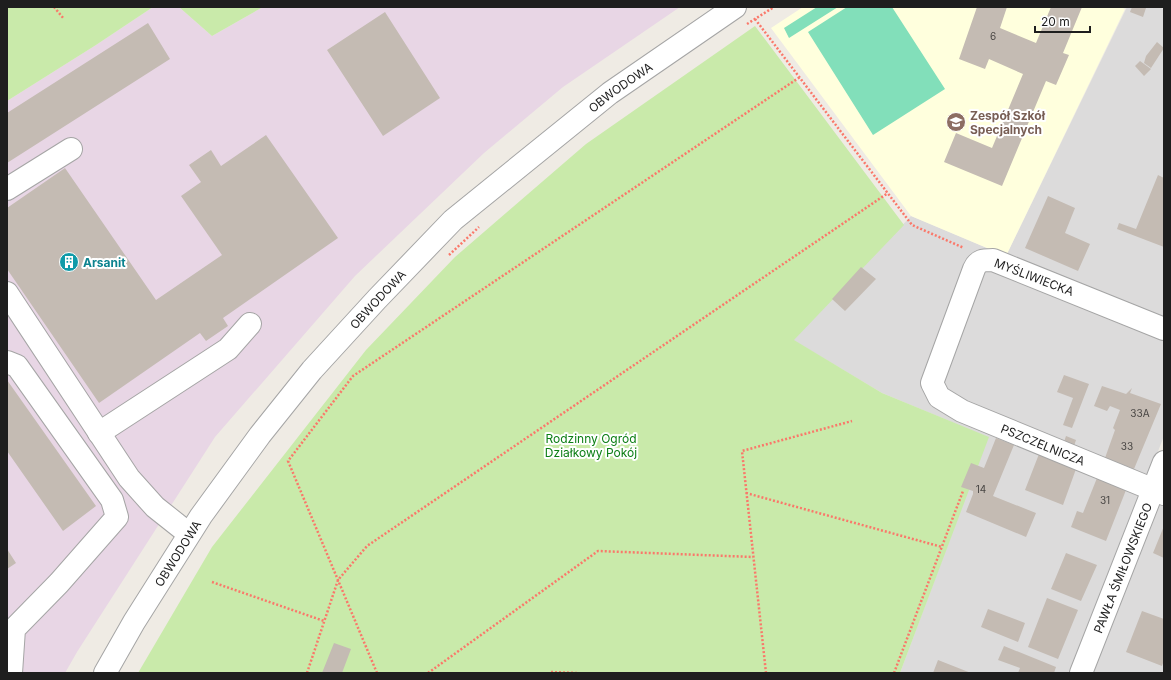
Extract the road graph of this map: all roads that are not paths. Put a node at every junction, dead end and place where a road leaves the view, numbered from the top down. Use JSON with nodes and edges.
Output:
{"nodes":[{"id":1,"x":735,"y":7,"type":"edge"},
{"id":2,"x":71,"y":149,"type":"dead end"},
{"id":3,"x":7,"y":189,"type":"edge"},
{"id":4,"x":7,"y":293,"type":"edge"},
{"id":5,"x":250,"y":324,"type":"dead end"},
{"id":6,"x":1164,"y":329,"type":"edge"},
{"id":7,"x":7,"y":362,"type":"edge"},
{"id":8,"x":932,"y":383,"type":"joint"},
{"id":9,"x":99,"y":433,"type":"junction"},
{"id":10,"x":1164,"y":462,"type":"edge"},
{"id":11,"x":1158,"y":492,"type":"edge"},
{"id":12,"x":189,"y":534,"type":"junction"},
{"id":13,"x":11,"y":627,"type":"edge"},
{"id":14,"x":11,"y":673,"type":"edge"},
{"id":15,"x":105,"y":673,"type":"edge"},
{"id":16,"x":1080,"y":673,"type":"edge"}],
"edges":[{"from":1,"to":12,"type":"street","name":"OBWODOWA"},
{"from":2,"to":3,"type":"street"},
{"from":4,"to":9,"type":"street"},
{"from":5,"to":9,"type":"street"},
{"from":6,"to":8,"type":"street","name":"MYŚLIWIECKA"},
{"from":7,"to":13,"type":"street"},
{"from":8,"to":11,"type":"street","name":"PSZCZELNICZA"},
{"from":9,"to":12,"type":"street"},
{"from":10,"to":11,"type":"street","name":"PAWŁA ŚMIŁOWSKIEGO"},
{"from":11,"to":16,"type":"street","name":"PAWŁA ŚMIŁOWSKIEGO"},
{"from":12,"to":15,"type":"street","name":"OBWODOWA"},
{"from":13,"to":14,"type":"street"}]}
